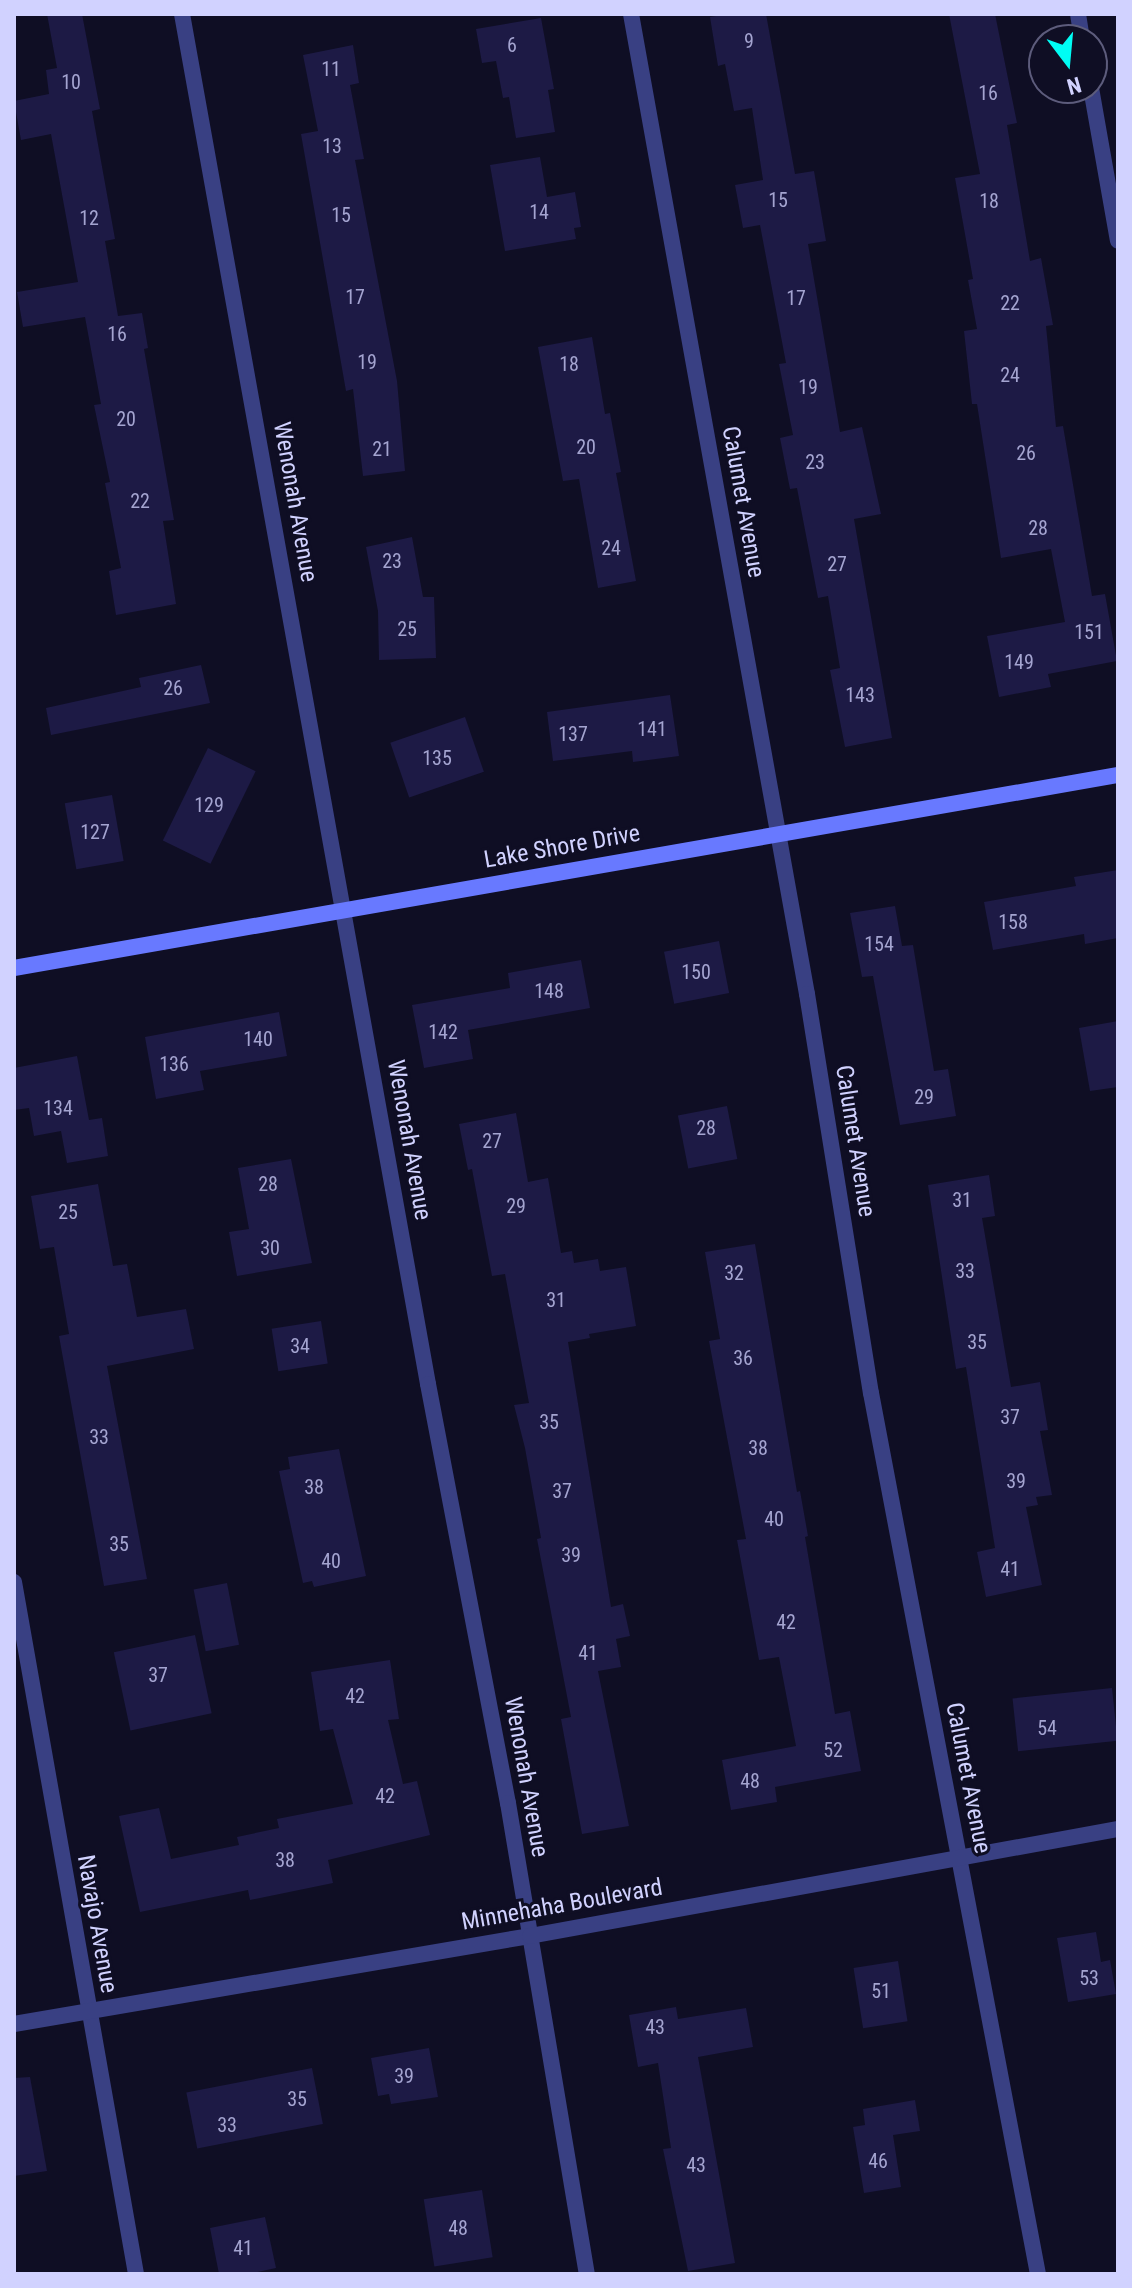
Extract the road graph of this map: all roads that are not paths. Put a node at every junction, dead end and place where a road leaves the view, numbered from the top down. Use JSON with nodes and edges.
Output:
{"nodes":[{"id":1,"x":182,"y":14,"type":"edge"},
{"id":2,"x":631,"y":14,"type":"edge"},
{"id":3,"x":1094,"y":104,"type":"edge"},
{"id":4,"x":1118,"y":241,"type":"edge"},
{"id":5,"x":1118,"y":775,"type":"edge"},
{"id":6,"x":778,"y":835,"type":"junction"},
{"id":7,"x":344,"y":909,"type":"junction"},
{"id":8,"x":14,"y":968,"type":"edge"},
{"id":9,"x":14,"y":1582,"type":"edge"},
{"id":10,"x":1118,"y":1829,"type":"edge"},
{"id":11,"x":958,"y":1858,"type":"junction"},
{"id":12,"x":530,"y":1936,"type":"junction"},
{"id":13,"x":88,"y":2011,"type":"junction"},
{"id":14,"x":14,"y":2024,"type":"edge"},
{"id":15,"x":136,"y":2274,"type":"edge"},
{"id":16,"x":587,"y":2274,"type":"edge"},
{"id":17,"x":1038,"y":2274,"type":"edge"}],
"edges":[{"from":1,"to":7,"type":"street","name":"Wenonah Avenue"},
{"from":2,"to":6,"type":"street","name":"Calumet Avenue"},
{"from":3,"to":4,"type":"street"},
{"from":5,"to":6,"type":"street","name":"Lake Shore Drive"},
{"from":6,"to":7,"type":"street","name":"Lake Shore Drive"},
{"from":6,"to":11,"type":"street","name":"Calumet Avenue"},
{"from":7,"to":8,"type":"street","name":"Lake Shore Drive"},
{"from":7,"to":12,"type":"street","name":"Wenonah Avenue"},
{"from":9,"to":13,"type":"street","name":"Navajo Avenue"},
{"from":10,"to":11,"type":"street","name":"Minnehaha Boulevard"},
{"from":11,"to":12,"type":"street","name":"Minnehaha Boulevard"},
{"from":11,"to":17,"type":"street","name":"Calumet Avenue"},
{"from":12,"to":13,"type":"street","name":"Minnehaha Boulevard"},
{"from":12,"to":16,"type":"street","name":"Wenonah Avenue"},
{"from":13,"to":14,"type":"street","name":"Minnehaha Boulevard"},
{"from":13,"to":15,"type":"street","name":"Navajo Avenue"}]}
